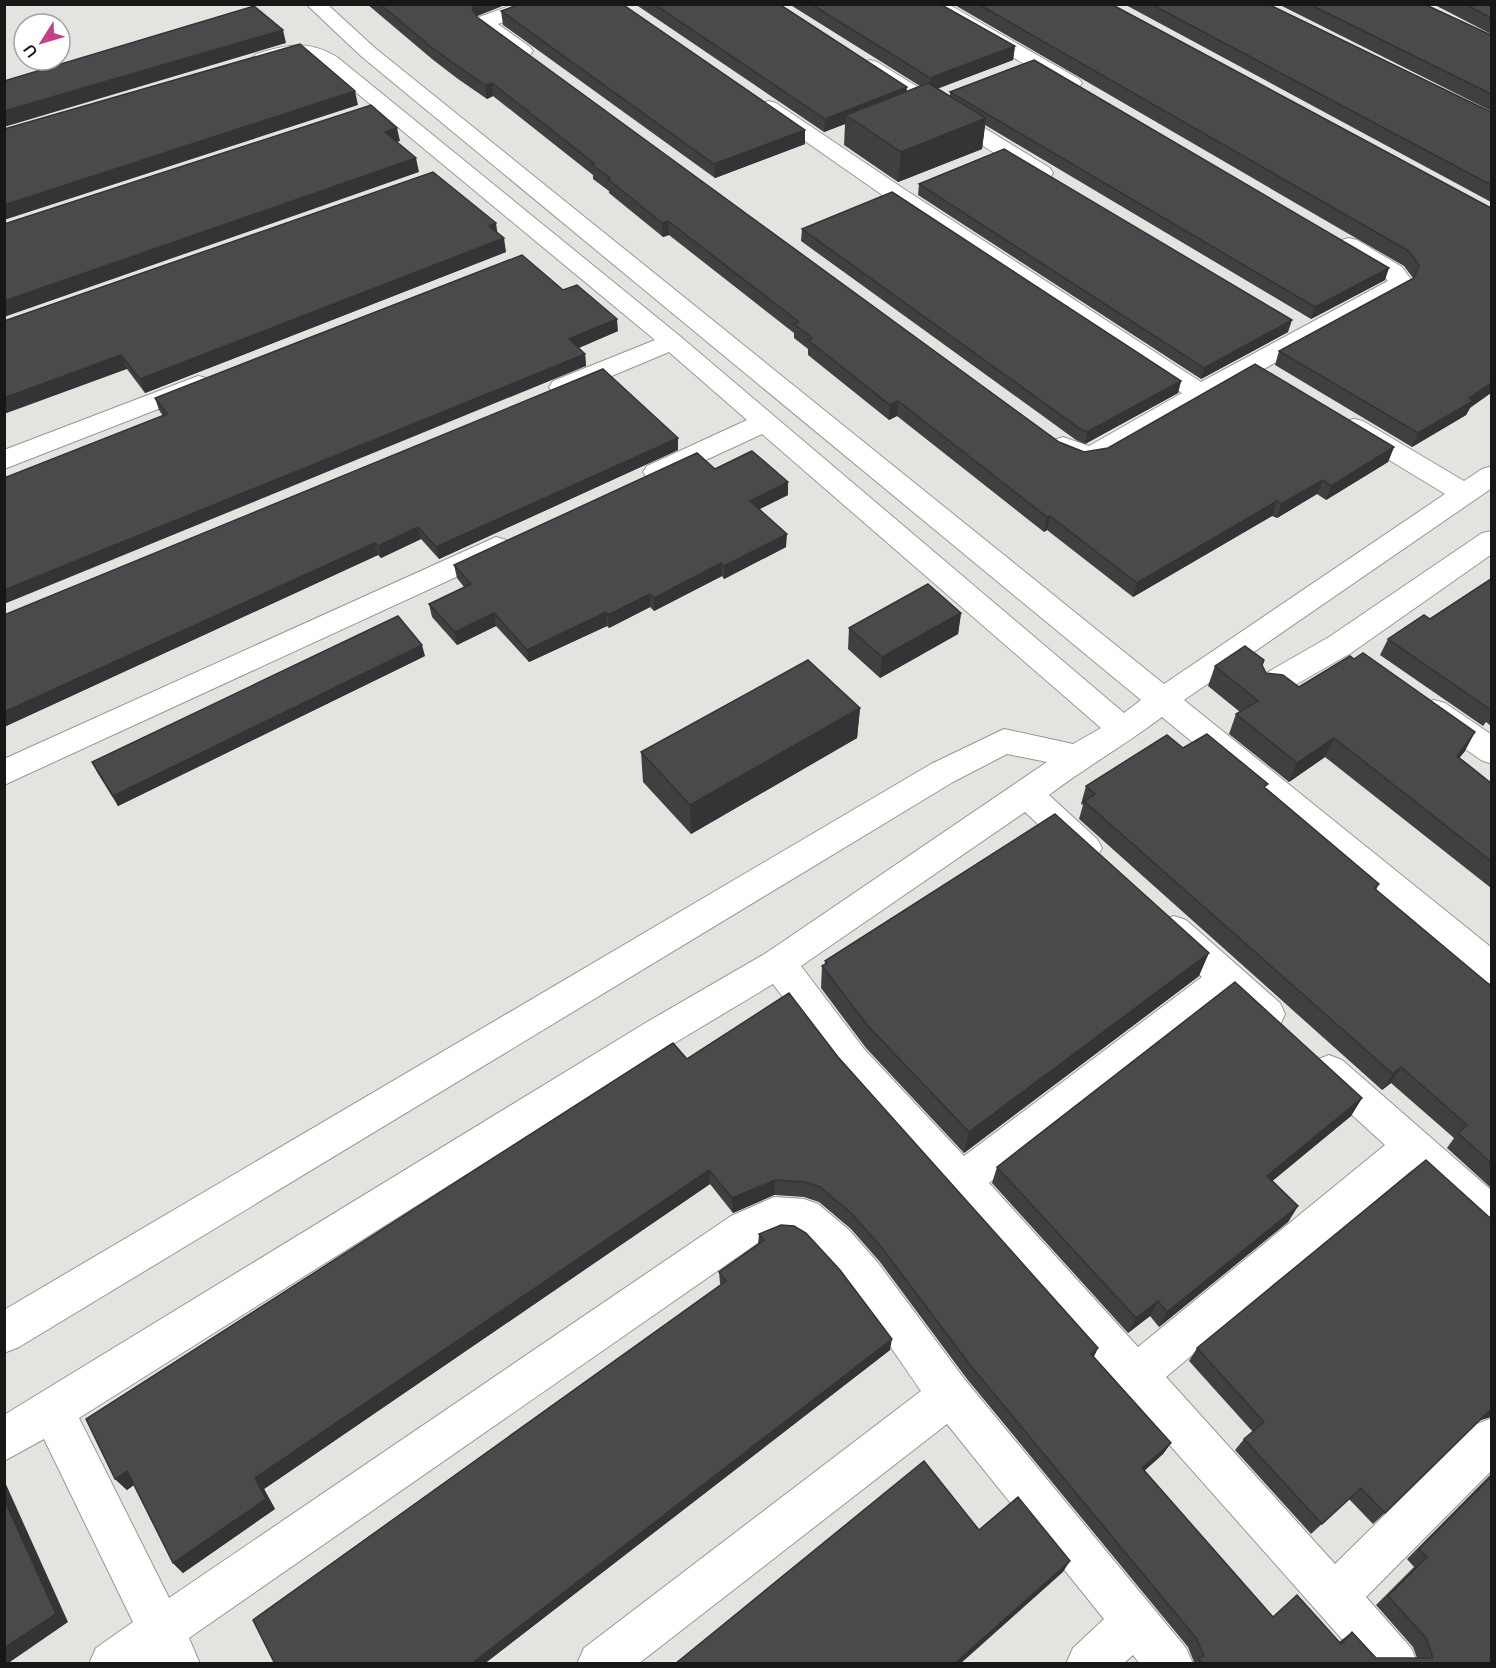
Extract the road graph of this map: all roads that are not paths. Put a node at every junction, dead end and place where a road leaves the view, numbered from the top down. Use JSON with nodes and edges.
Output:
{"nodes":[{"id":1,"x":315,"y":4,"type":"edge"},
{"id":2,"x":535,"y":4,"type":"edge"},
{"id":3,"x":933,"y":4,"type":"edge"},
{"id":4,"x":850,"y":53,"type":"edge"},
{"id":5,"x":1035,"y":61,"type":"junction"},
{"id":6,"x":248,"y":63,"type":"edge"},
{"id":7,"x":545,"y":67,"type":"edge"},
{"id":8,"x":1014,"y":69,"type":"edge"},
{"id":9,"x":1086,"y":91,"type":"edge"},
{"id":10,"x":951,"y":94,"type":"edge"},
{"id":11,"x":754,"y":97,"type":"edge"},
{"id":12,"x":930,"y":102,"type":"junction"},
{"id":13,"x":908,"y":110,"type":"edge"},
{"id":14,"x":845,"y":135,"type":"dead end"},
{"id":15,"x":823,"y":143,"type":"junction"},
{"id":16,"x":1004,"y":150,"type":"junction"},
{"id":17,"x":982,"y":159,"type":"edge"},
{"id":18,"x":917,"y":185,"type":"edge"},
{"id":19,"x":1065,"y":187,"type":"edge"},
{"id":20,"x":896,"y":194,"type":"junction"},
{"id":21,"x":1333,"y":236,"type":"edge"},
{"id":22,"x":1289,"y":320,"type":"edge"},
{"id":23,"x":1310,"y":332,"type":"junction"},
{"id":24,"x":672,"y":342,"type":"junction"},
{"id":25,"x":224,"y":374,"type":"edge"},
{"id":26,"x":1200,"y":393,"type":"junction"},
{"id":27,"x":539,"y":397,"type":"edge"},
{"id":28,"x":1333,"y":414,"type":"edge"},
{"id":29,"x":766,"y":422,"type":"junction"},
{"id":30,"x":1047,"y":434,"type":"edge"},
{"id":31,"x":4,"y":460,"type":"edge"},
{"id":32,"x":636,"y":482,"type":"edge"},
{"id":33,"x":1478,"y":485,"type":"edge"},
{"id":34,"x":516,"y":537,"type":"edge"},
{"id":35,"x":1491,"y":540,"type":"edge"},
{"id":36,"x":1340,"y":645,"type":"junction"},
{"id":37,"x":1368,"y":665,"type":"edge"},
{"id":38,"x":1272,"y":684,"type":"edge"},
{"id":39,"x":1416,"y":698,"type":"edge"},
{"id":40,"x":1161,"y":701,"type":"junction"},
{"id":41,"x":1123,"y":730,"type":"junction"},
{"id":42,"x":1491,"y":752,"type":"edge"},
{"id":43,"x":1077,"y":757,"type":"junction"},
{"id":44,"x":4,"y":773,"type":"edge"},
{"id":45,"x":1027,"y":794,"type":"junction"},
{"id":46,"x":1113,"y":874,"type":"edge"},
{"id":47,"x":1148,"y":906,"type":"edge"},
{"id":48,"x":778,"y":963,"type":"junction"},
{"id":49,"x":1491,"y":969,"type":"edge"},
{"id":50,"x":1227,"y":978,"type":"junction"},
{"id":51,"x":1413,"y":1146,"type":"junction"},
{"id":52,"x":961,"y":1181,"type":"junction"},
{"id":53,"x":1491,"y":1217,"type":"edge"},
{"id":54,"x":4,"y":1333,"type":"edge"},
{"id":55,"x":1136,"y":1374,"type":"junction"},
{"id":56,"x":950,"y":1395,"type":"junction"},
{"id":57,"x":53,"y":1411,"type":"junction"},
{"id":58,"x":4,"y":1440,"type":"edge"},
{"id":59,"x":1491,"y":1440,"type":"edge"},
{"id":60,"x":1334,"y":1597,"type":"junction"},
{"id":61,"x":1135,"y":1621,"type":"junction"},
{"id":62,"x":168,"y":1647,"type":"edge"},
{"id":63,"x":112,"y":1664,"type":"edge"},
{"id":64,"x":600,"y":1664,"type":"edge"},
{"id":65,"x":1089,"y":1664,"type":"edge"},
{"id":66,"x":1170,"y":1664,"type":"edge"},
{"id":67,"x":1395,"y":1664,"type":"edge"}],
"edges":[{"from":1,"to":40,"type":"street"},
{"from":2,"to":7,"type":"street"},
{"from":3,"to":5,"type":"street"},
{"from":4,"to":12,"type":"street"},
{"from":5,"to":8,"type":"street"},
{"from":5,"to":9,"type":"street"},
{"from":6,"to":24,"type":"street"},
{"from":10,"to":12,"type":"street"},
{"from":11,"to":15,"type":"street"},
{"from":12,"to":13,"type":"street"},
{"from":12,"to":16,"type":"street"},
{"from":14,"to":15,"type":"street"},
{"from":15,"to":20,"type":"street"},
{"from":16,"to":17,"type":"street"},
{"from":16,"to":19,"type":"street"},
{"from":18,"to":20,"type":"street"},
{"from":20,"to":26,"type":"street"},
{"from":21,"to":23,"type":"street"},
{"from":22,"to":23,"type":"street"},
{"from":23,"to":26,"type":"street"},
{"from":24,"to":27,"type":"street"},
{"from":24,"to":29,"type":"street"},
{"from":25,"to":31,"type":"street"},
{"from":26,"to":30,"type":"street"},
{"from":28,"to":33,"type":"street"},
{"from":29,"to":32,"type":"street"},
{"from":29,"to":41,"type":"street"},
{"from":33,"to":40,"type":"street"},
{"from":34,"to":44,"type":"street"},
{"from":35,"to":36,"type":"street"},
{"from":36,"to":37,"type":"street"},
{"from":36,"to":38,"type":"street"},
{"from":39,"to":42,"type":"street"},
{"from":40,"to":41,"type":"street"},
{"from":40,"to":49,"type":"street"},
{"from":41,"to":43,"type":"street"},
{"from":43,"to":45,"type":"street"},
{"from":43,"to":54,"type":"street"},
{"from":45,"to":46,"type":"street"},
{"from":45,"to":48,"type":"street"},
{"from":47,"to":50,"type":"street"},
{"from":48,"to":52,"type":"street"},
{"from":48,"to":57,"type":"street"},
{"from":50,"to":51,"type":"street"},
{"from":50,"to":52,"type":"street"},
{"from":51,"to":53,"type":"street"},
{"from":51,"to":55,"type":"street"},
{"from":52,"to":55,"type":"street"},
{"from":55,"to":60,"type":"street"},
{"from":56,"to":61,"type":"street"},
{"from":56,"to":62,"type":"street"},
{"from":56,"to":64,"type":"street"},
{"from":57,"to":58,"type":"street"},
{"from":57,"to":62,"type":"street"},
{"from":59,"to":60,"type":"street"},
{"from":60,"to":67,"type":"street"},
{"from":61,"to":65,"type":"street"},
{"from":61,"to":66,"type":"street"},
{"from":62,"to":63,"type":"street"}]}
